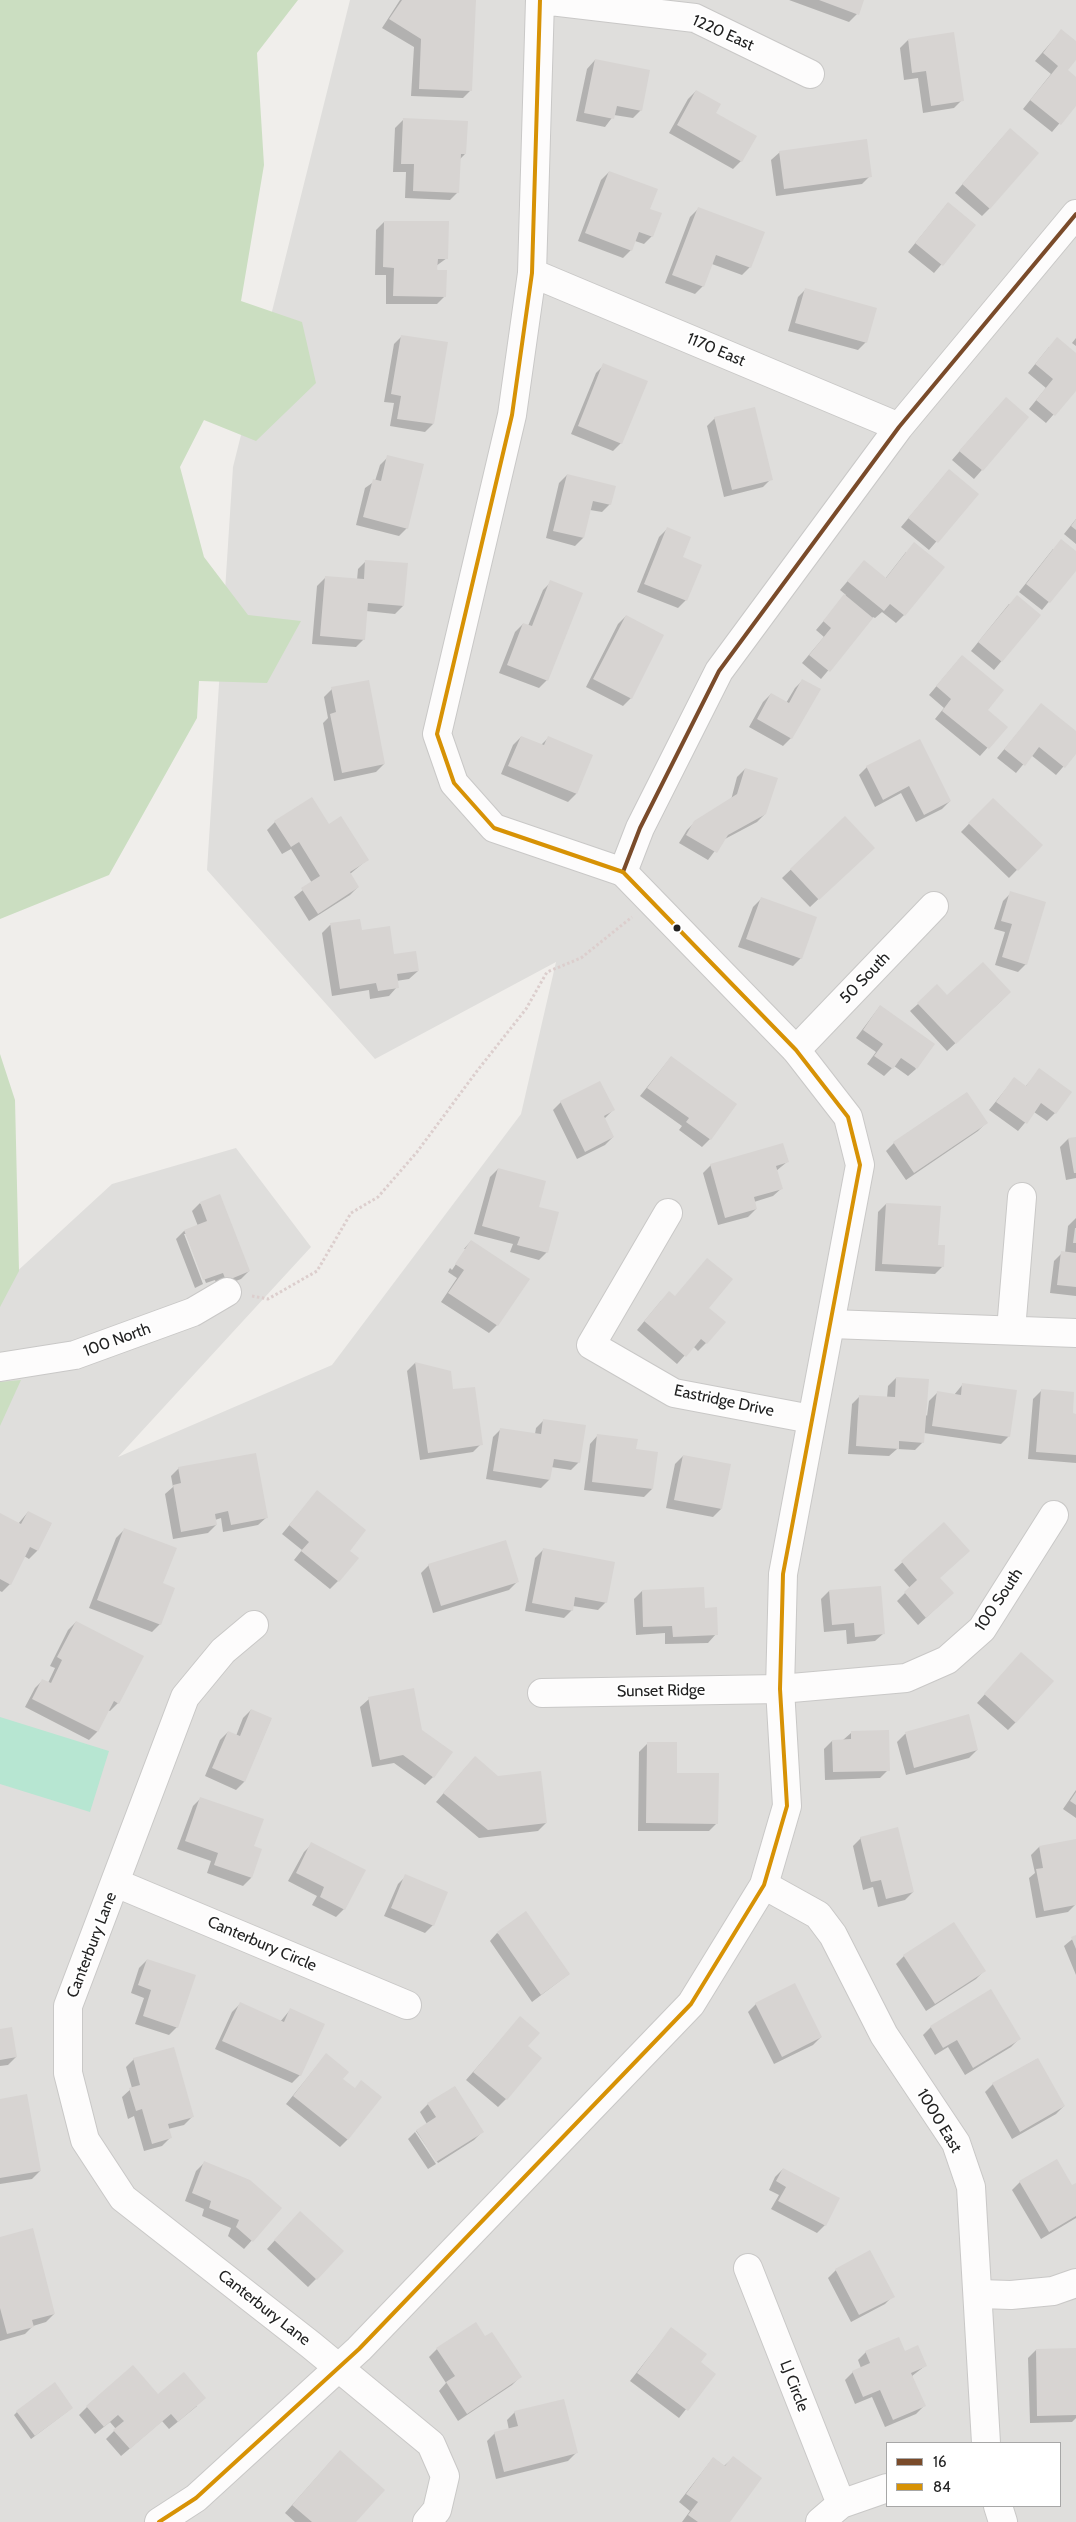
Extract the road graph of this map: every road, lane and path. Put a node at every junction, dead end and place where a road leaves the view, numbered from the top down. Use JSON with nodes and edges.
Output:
{"nodes":[{"id":1,"x":541,"y":0,"type":"edge"},
{"id":2,"x":810,"y":74,"type":"dead end"},
{"id":3,"x":1076,"y":214,"type":"edge"},
{"id":4,"x":532,"y":273,"type":"junction"},
{"id":5,"x":899,"y":427,"type":"junction"},
{"id":6,"x":623,"y":872,"type":"junction"},
{"id":7,"x":650,"y":900,"type":"junction"},
{"id":8,"x":934,"y":906,"type":"dead end"},
{"id":9,"x":796,"y":1050,"type":"junction"},
{"id":10,"x":1022,"y":1197,"type":"dead end"},
{"id":11,"x":668,"y":1213,"type":"dead end"},
{"id":12,"x":227,"y":1292,"type":"joint"},
{"id":13,"x":831,"y":1324,"type":"junction"},
{"id":14,"x":1011,"y":1330,"type":"junction"},
{"id":15,"x":1076,"y":1333,"type":"edge"},
{"id":16,"x":0,"y":1367,"type":"edge"},
{"id":17,"x":811,"y":1419,"type":"junction"},
{"id":18,"x":1054,"y":1515,"type":"dead end"},
{"id":19,"x":254,"y":1625,"type":"dead end"},
{"id":20,"x":780,"y":1689,"type":"junction"},
{"id":21,"x":542,"y":1693,"type":"dead end"},
{"id":22,"x":116,"y":1882,"type":"junction"},
{"id":23,"x":764,"y":1885,"type":"junction"},
{"id":24,"x":407,"y":2005,"type":"dead end"},
{"id":25,"x":748,"y":2268,"type":"dead end"},
{"id":26,"x":1076,"y":2283,"type":"edge"},
{"id":27,"x":978,"y":2294,"type":"junction"},
{"id":28,"x":338,"y":2367,"type":"junction"},
{"id":29,"x":986,"y":2442,"type":"edge"},
{"id":30,"x":886,"y":2488,"type":"edge"},
{"id":31,"x":841,"y":2504,"type":"junction"},
{"id":32,"x":998,"y":2507,"type":"edge"},
{"id":33,"x":159,"y":2522,"type":"edge"},
{"id":34,"x":427,"y":2522,"type":"edge"},
{"id":35,"x":820,"y":2522,"type":"edge"},
{"id":36,"x":1003,"y":2522,"type":"edge"}],
"edges":[{"from":1,"to":2,"type":"street","name":"1220 East"},
{"from":1,"to":4,"type":"street"},
{"from":3,"to":5,"type":"street"},
{"from":4,"to":5,"type":"street","name":"1170 East"},
{"from":4,"to":6,"type":"street"},
{"from":5,"to":6,"type":"street"},
{"from":6,"to":7,"type":"street"},
{"from":7,"to":9,"type":"street"},
{"from":7,"to":12,"type":"path"},
{"from":8,"to":9,"type":"street","name":"50 South"},
{"from":9,"to":13,"type":"street"},
{"from":10,"to":14,"type":"street"},
{"from":11,"to":17,"type":"street","name":"Eastridge Drive"},
{"from":12,"to":16,"type":"street","name":"100 North"},
{"from":13,"to":14,"type":"street"},
{"from":13,"to":17,"type":"street"},
{"from":14,"to":15,"type":"street"},
{"from":17,"to":20,"type":"street"},
{"from":18,"to":20,"type":"street","name":"100 South"},
{"from":19,"to":22,"type":"street","name":"Canterbury Lane"},
{"from":20,"to":21,"type":"street","name":"Sunset Ridge"},
{"from":20,"to":23,"type":"street"},
{"from":22,"to":24,"type":"street","name":"Canterbury Circle"},
{"from":22,"to":28,"type":"street","name":"Canterbury Lane"},
{"from":23,"to":27,"type":"street","name":"1000 East"},
{"from":23,"to":28,"type":"street"},
{"from":25,"to":31,"type":"street","name":"LJ Circle"},
{"from":26,"to":27,"type":"street"},
{"from":27,"to":29,"type":"street","name":"1000 East"},
{"from":28,"to":33,"type":"street"},
{"from":28,"to":34,"type":"street","name":"Canterbury Lane"},
{"from":30,"to":31,"type":"street"},
{"from":31,"to":35,"type":"street"},
{"from":32,"to":36,"type":"street"}]}
